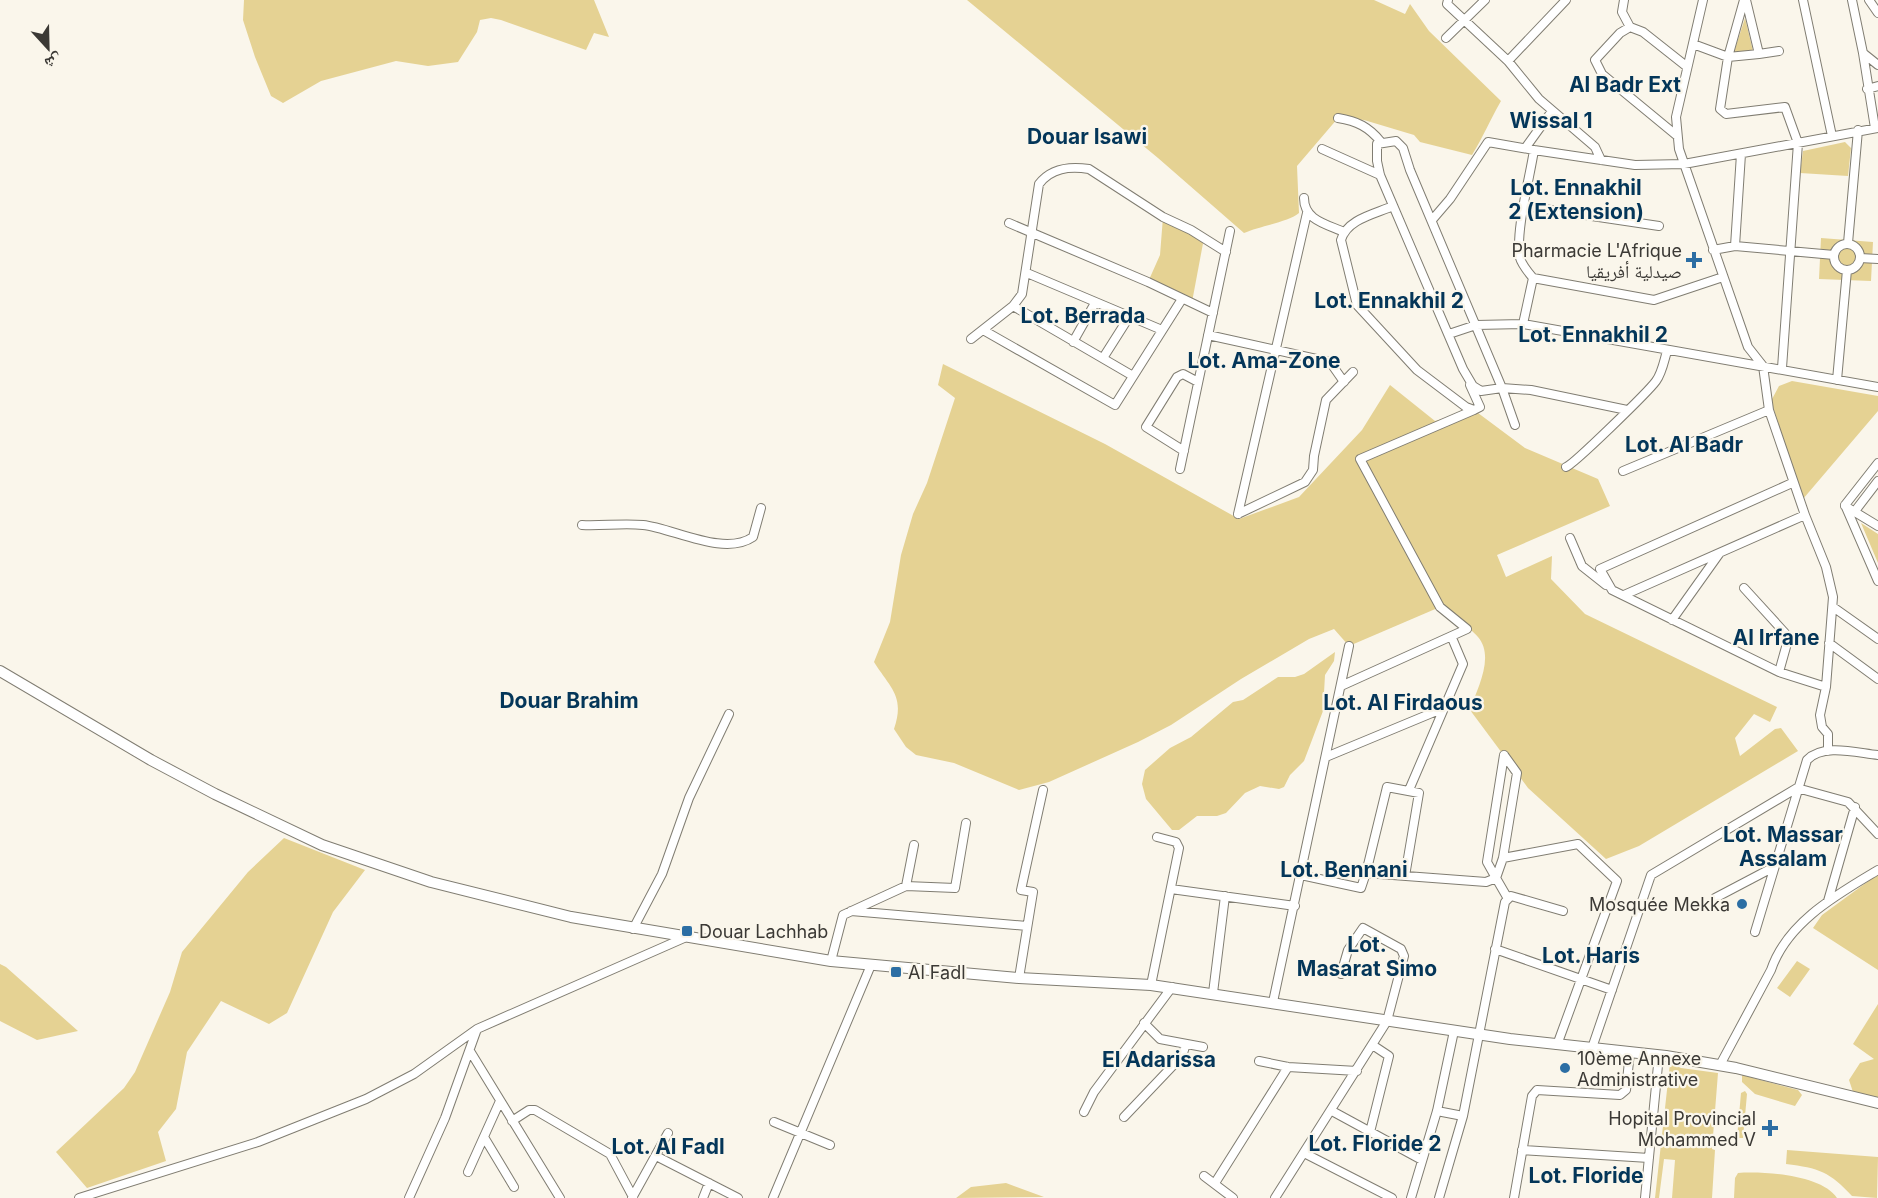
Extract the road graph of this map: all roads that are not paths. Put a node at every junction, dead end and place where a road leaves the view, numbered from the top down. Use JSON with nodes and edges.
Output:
{"nodes":[{"id":1,"x":1448,"y":0,"type":"edge"},
{"id":2,"x":1485,"y":0,"type":"edge"},
{"id":3,"x":1566,"y":0,"type":"edge"},
{"id":4,"x":1703,"y":0,"type":"edge"},
{"id":5,"x":1745,"y":0,"type":"edge"},
{"id":6,"x":1803,"y":0,"type":"edge"},
{"id":7,"x":1852,"y":0,"type":"edge"},
{"id":8,"x":1869,"y":0,"type":"edge"},
{"id":9,"x":1622,"y":1,"type":"edge"},
{"id":10,"x":1878,"y":13,"type":"edge"},
{"id":11,"x":1465,"y":21,"type":"junction"},
{"id":12,"x":1630,"y":27,"type":"junction"},
{"id":13,"x":1446,"y":38,"type":"dead end"},
{"id":14,"x":1693,"y":44,"type":"junction"},
{"id":15,"x":1779,"y":51,"type":"dead end"},
{"id":16,"x":1863,"y":53,"type":"junction"},
{"id":17,"x":1759,"y":54,"type":"junction"},
{"id":18,"x":1728,"y":57,"type":"junction"},
{"id":19,"x":1508,"y":60,"type":"junction"},
{"id":20,"x":1878,"y":65,"type":"edge"},
{"id":21,"x":1686,"y":66,"type":"junction"},
{"id":22,"x":1878,"y":86,"type":"edge"},
{"id":23,"x":1867,"y":89,"type":"junction"},
{"id":24,"x":1552,"y":111,"type":"junction"},
{"id":25,"x":1338,"y":118,"type":"dead end"},
{"id":26,"x":1876,"y":128,"type":"edge"},
{"id":27,"x":1858,"y":130,"type":"junction"},
{"id":28,"x":1676,"y":135,"type":"junction"},
{"id":29,"x":1832,"y":136,"type":"junction"},
{"id":30,"x":1381,"y":142,"type":"junction"},
{"id":31,"x":1798,"y":143,"type":"junction"},
{"id":32,"x":1530,"y":148,"type":"junction"},
{"id":33,"x":1322,"y":149,"type":"dead end"},
{"id":34,"x":1741,"y":154,"type":"junction"},
{"id":35,"x":1602,"y":160,"type":"junction"},
{"id":36,"x":1684,"y":164,"type":"junction"},
{"id":37,"x":1380,"y":175,"type":"junction"},
{"id":38,"x":1304,"y":198,"type":"dead end"},
{"id":39,"x":1393,"y":206,"type":"junction"},
{"id":40,"x":1524,"y":206,"type":"junction"},
{"id":41,"x":1308,"y":213,"type":"junction"},
{"id":42,"x":1432,"y":220,"type":"junction"},
{"id":43,"x":1009,"y":223,"type":"dead end"},
{"id":44,"x":1659,"y":226,"type":"dead end"},
{"id":45,"x":1230,"y":231,"type":"dead end"},
{"id":46,"x":1344,"y":232,"type":"junction"},
{"id":47,"x":1032,"y":233,"type":"junction"},
{"id":48,"x":1848,"y":243,"type":"junction"},
{"id":49,"x":1734,"y":246,"type":"junction"},
{"id":50,"x":1713,"y":250,"type":"junction"},
{"id":51,"x":1226,"y":252,"type":"junction"},
{"id":52,"x":1790,"y":252,"type":"junction"},
{"id":53,"x":1834,"y":255,"type":"junction"},
{"id":54,"x":1860,"y":258,"type":"junction"},
{"id":55,"x":1878,"y":259,"type":"edge"},
{"id":56,"x":1847,"y":270,"type":"junction"},
{"id":57,"x":1027,"y":273,"type":"junction"},
{"id":58,"x":1723,"y":277,"type":"junction"},
{"id":59,"x":1533,"y":278,"type":"junction"},
{"id":60,"x":1182,"y":299,"type":"junction"},
{"id":61,"x":1095,"y":303,"type":"junction"},
{"id":62,"x":1013,"y":306,"type":"junction"},
{"id":63,"x":1213,"y":313,"type":"junction"},
{"id":64,"x":1129,"y":317,"type":"junction"},
{"id":65,"x":1476,"y":324,"type":"junction"},
{"id":66,"x":1523,"y":324,"type":"junction"},
{"id":67,"x":983,"y":330,"type":"junction"},
{"id":68,"x":1162,"y":330,"type":"junction"},
{"id":69,"x":1449,"y":334,"type":"junction"},
{"id":70,"x":1208,"y":335,"type":"junction"},
{"id":71,"x":971,"y":339,"type":"dead end"},
{"id":72,"x":1073,"y":342,"type":"junction"},
{"id":73,"x":1274,"y":351,"type":"junction"},
{"id":74,"x":1667,"y":351,"type":"junction"},
{"id":75,"x":1103,"y":358,"type":"junction"},
{"id":76,"x":1763,"y":366,"type":"junction"},
{"id":77,"x":1782,"y":368,"type":"junction"},
{"id":78,"x":1353,"y":372,"type":"dead end"},
{"id":79,"x":1132,"y":376,"type":"junction"},
{"id":80,"x":1467,"y":378,"type":"junction"},
{"id":81,"x":1838,"y":380,"type":"junction"},
{"id":82,"x":1198,"y":382,"type":"junction"},
{"id":83,"x":1344,"y":382,"type":"junction"},
{"id":84,"x":1878,"y":387,"type":"edge"},
{"id":85,"x":1502,"y":388,"type":"junction"},
{"id":86,"x":1477,"y":408,"type":"junction"},
{"id":87,"x":1627,"y":410,"type":"junction"},
{"id":88,"x":1769,"y":410,"type":"junction"},
{"id":89,"x":1515,"y":425,"type":"dead end"},
{"id":90,"x":1184,"y":451,"type":"junction"},
{"id":91,"x":1878,"y":463,"type":"edge"},
{"id":92,"x":1566,"y":467,"type":"dead end"},
{"id":93,"x":1180,"y":469,"type":"dead end"},
{"id":94,"x":1623,"y":471,"type":"dead end"},
{"id":95,"x":1878,"y":481,"type":"edge"},
{"id":96,"x":1792,"y":483,"type":"junction"},
{"id":97,"x":1845,"y":506,"type":"junction"},
{"id":98,"x":761,"y":508,"type":"dead end"},
{"id":99,"x":1855,"y":511,"type":"junction"},
{"id":100,"x":1805,"y":515,"type":"junction"},
{"id":101,"x":582,"y":525,"type":"dead end"},
{"id":102,"x":1878,"y":526,"type":"edge"},
{"id":103,"x":1570,"y":538,"type":"dead end"},
{"id":104,"x":1719,"y":554,"type":"junction"},
{"id":105,"x":1878,"y":581,"type":"edge"},
{"id":106,"x":1609,"y":587,"type":"junction"},
{"id":107,"x":1744,"y":588,"type":"dead end"},
{"id":108,"x":1624,"y":595,"type":"junction"},
{"id":109,"x":1833,"y":607,"type":"junction"},
{"id":110,"x":1672,"y":620,"type":"junction"},
{"id":111,"x":1452,"y":638,"type":"junction"},
{"id":112,"x":1878,"y":639,"type":"edge"},
{"id":113,"x":1829,"y":643,"type":"junction"},
{"id":114,"x":1349,"y":646,"type":"dead end"},
{"id":115,"x":0,"y":671,"type":"edge"},
{"id":116,"x":1779,"y":672,"type":"junction"},
{"id":117,"x":1878,"y":678,"type":"edge"},
{"id":118,"x":1341,"y":686,"type":"junction"},
{"id":119,"x":1826,"y":687,"type":"junction"},
{"id":120,"x":1444,"y":708,"type":"junction"},
{"id":121,"x":729,"y":714,"type":"dead end"},
{"id":122,"x":1828,"y":751,"type":"junction"},
{"id":123,"x":1878,"y":755,"type":"edge"},
{"id":124,"x":1326,"y":757,"type":"junction"},
{"id":125,"x":1797,"y":788,"type":"junction"},
{"id":126,"x":1043,"y":790,"type":"dead end"},
{"id":127,"x":1409,"y":790,"type":"junction"},
{"id":128,"x":1855,"y":807,"type":"junction"},
{"id":129,"x":966,"y":823,"type":"dead end"},
{"id":130,"x":1878,"y":834,"type":"edge"},
{"id":131,"x":1157,"y":837,"type":"dead end"},
{"id":132,"x":914,"y":845,"type":"dead end"},
{"id":133,"x":1503,"y":858,"type":"junction"},
{"id":134,"x":1774,"y":867,"type":"junction"},
{"id":135,"x":1878,"y":870,"type":"edge"},
{"id":136,"x":1366,"y":873,"type":"junction"},
{"id":137,"x":1301,"y":875,"type":"junction"},
{"id":138,"x":1405,"y":876,"type":"junction"},
{"id":139,"x":1496,"y":878,"type":"junction"},
{"id":140,"x":906,"y":886,"type":"junction"},
{"id":141,"x":1171,"y":889,"type":"junction"},
{"id":142,"x":1225,"y":896,"type":"junction"},
{"id":143,"x":1508,"y":897,"type":"junction"},
{"id":144,"x":1715,"y":898,"type":"dead end"},
{"id":145,"x":1827,"y":901,"type":"junction"},
{"id":146,"x":1295,"y":906,"type":"junction"},
{"id":147,"x":1563,"y":910,"type":"dead end"},
{"id":148,"x":851,"y":911,"type":"junction"},
{"id":149,"x":1028,"y":926,"type":"junction"},
{"id":150,"x":633,"y":929,"type":"junction"},
{"id":151,"x":1755,"y":932,"type":"dead end"},
{"id":152,"x":684,"y":938,"type":"junction"},
{"id":153,"x":1495,"y":949,"type":"junction"},
{"id":154,"x":831,"y":961,"type":"junction"},
{"id":155,"x":871,"y":965,"type":"junction"},
{"id":156,"x":1341,"y":974,"type":"dead end"},
{"id":157,"x":1018,"y":978,"type":"junction"},
{"id":158,"x":1580,"y":978,"type":"junction"},
{"id":159,"x":1151,"y":984,"type":"junction"},
{"id":160,"x":1172,"y":987,"type":"junction"},
{"id":161,"x":1611,"y":990,"type":"junction"},
{"id":162,"x":1213,"y":993,"type":"junction"},
{"id":163,"x":1273,"y":1002,"type":"junction"},
{"id":164,"x":1387,"y":1021,"type":"junction"},
{"id":165,"x":1144,"y":1023,"type":"junction"},
{"id":166,"x":477,"y":1029,"type":"junction"},
{"id":167,"x":1454,"y":1031,"type":"junction"},
{"id":168,"x":1480,"y":1035,"type":"junction"},
{"id":169,"x":1186,"y":1044,"type":"junction"},
{"id":170,"x":1557,"y":1045,"type":"junction"},
{"id":171,"x":1374,"y":1046,"type":"junction"},
{"id":172,"x":1203,"y":1047,"type":"dead end"},
{"id":173,"x":1592,"y":1048,"type":"junction"},
{"id":174,"x":470,"y":1051,"type":"junction"},
{"id":175,"x":1630,"y":1052,"type":"junction"},
{"id":176,"x":1659,"y":1055,"type":"junction"},
{"id":177,"x":1259,"y":1061,"type":"dead end"},
{"id":178,"x":1720,"y":1065,"type":"junction"},
{"id":179,"x":1288,"y":1067,"type":"junction"},
{"id":180,"x":1357,"y":1071,"type":"junction"},
{"id":181,"x":500,"y":1101,"type":"junction"},
{"id":182,"x":1878,"y":1103,"type":"edge"},
{"id":183,"x":1332,"y":1111,"type":"junction"},
{"id":184,"x":1437,"y":1111,"type":"junction"},
{"id":185,"x":1084,"y":1112,"type":"dead end"},
{"id":186,"x":1463,"y":1116,"type":"junction"},
{"id":187,"x":1124,"y":1117,"type":"dead end"},
{"id":188,"x":512,"y":1121,"type":"junction"},
{"id":189,"x":774,"y":1122,"type":"dead end"},
{"id":190,"x":800,"y":1132,"type":"junction"},
{"id":191,"x":1371,"y":1132,"type":"junction"},
{"id":192,"x":668,"y":1133,"type":"dead end"},
{"id":193,"x":484,"y":1137,"type":"junction"},
{"id":194,"x":830,"y":1144,"type":"dead end"},
{"id":195,"x":1522,"y":1150,"type":"junction"},
{"id":196,"x":1304,"y":1153,"type":"junction"},
{"id":197,"x":656,"y":1156,"type":"junction"},
{"id":198,"x":1649,"y":1158,"type":"junction"},
{"id":199,"x":1422,"y":1160,"type":"junction"},
{"id":200,"x":468,"y":1172,"type":"dead end"},
{"id":201,"x":1204,"y":1176,"type":"dead end"},
{"id":202,"x":709,"y":1183,"type":"junction"},
{"id":203,"x":1215,"y":1184,"type":"junction"},
{"id":204,"x":514,"y":1186,"type":"dead end"},
{"id":205,"x":1377,"y":1194,"type":"edge"},
{"id":206,"x":633,"y":1197,"type":"edge"},
{"id":207,"x":79,"y":1198,"type":"edge"},
{"id":208,"x":409,"y":1198,"type":"edge"},
{"id":209,"x":560,"y":1198,"type":"edge"},
{"id":210,"x":703,"y":1198,"type":"edge"},
{"id":211,"x":738,"y":1198,"type":"edge"},
{"id":212,"x":773,"y":1198,"type":"edge"},
{"id":213,"x":1233,"y":1198,"type":"edge"},
{"id":214,"x":1275,"y":1198,"type":"edge"},
{"id":215,"x":1392,"y":1198,"type":"edge"},
{"id":216,"x":1411,"y":1198,"type":"edge"},
{"id":217,"x":1439,"y":1198,"type":"edge"},
{"id":218,"x":1514,"y":1198,"type":"edge"},
{"id":219,"x":1645,"y":1198,"type":"edge"}],
"edges":[{"from":1,"to":11,"type":"street"},
{"from":2,"to":11,"type":"street"},
{"from":3,"to":19,"type":"street"},
{"from":4,"to":14,"type":"street"},
{"from":5,"to":17,"type":"street"},
{"from":5,"to":18,"type":"street"},
{"from":6,"to":29,"type":"street"},
{"from":7,"to":16,"type":"street"},
{"from":8,"to":10,"type":"street"},
{"from":9,"to":12,"type":"street"},
{"from":11,"to":13,"type":"street"},
{"from":11,"to":19,"type":"street"},
{"from":12,"to":21,"type":"street"},
{"from":12,"to":28,"type":"street"},
{"from":14,"to":18,"type":"street"},
{"from":14,"to":21,"type":"street"},
{"from":15,"to":17,"type":"street"},
{"from":16,"to":20,"type":"street"},
{"from":16,"to":23,"type":"street"},
{"from":17,"to":18,"type":"street"},
{"from":18,"to":31,"type":"street"},
{"from":19,"to":24,"type":"street"},
{"from":21,"to":28,"type":"street"},
{"from":22,"to":23,"type":"street"},
{"from":23,"to":26,"type":"street"},
{"from":24,"to":32,"type":"street"},
{"from":24,"to":35,"type":"street"},
{"from":25,"to":30,"type":"street"},
{"from":26,"to":27,"type":"street"},
{"from":27,"to":29,"type":"street"},
{"from":27,"to":48,"type":"street"},
{"from":28,"to":36,"type":"street"},
{"from":29,"to":31,"type":"street"},
{"from":30,"to":37,"type":"street"},
{"from":30,"to":42,"type":"street"},
{"from":31,"to":34,"type":"street"},
{"from":31,"to":52,"type":"street"},
{"from":32,"to":35,"type":"street"},
{"from":32,"to":40,"type":"street"},
{"from":32,"to":42,"type":"street"},
{"from":33,"to":37,"type":"street"},
{"from":34,"to":36,"type":"street"},
{"from":34,"to":49,"type":"street"},
{"from":35,"to":36,"type":"street"},
{"from":36,"to":50,"type":"street"},
{"from":37,"to":39,"type":"street"},
{"from":38,"to":41,"type":"street"},
{"from":39,"to":46,"type":"street"},
{"from":39,"to":69,"type":"street"},
{"from":40,"to":44,"type":"street"},
{"from":40,"to":59,"type":"street"},
{"from":41,"to":46,"type":"street"},
{"from":41,"to":73,"type":"street"},
{"from":42,"to":65,"type":"street"},
{"from":43,"to":47,"type":"street"},
{"from":45,"to":51,"type":"street"},
{"from":46,"to":86,"type":"street"},
{"from":47,"to":51,"type":"street"},
{"from":47,"to":57,"type":"street"},
{"from":47,"to":60,"type":"street"},
{"from":48,"to":53,"type":"street"},
{"from":48,"to":54,"type":"street"},
{"from":49,"to":50,"type":"street"},
{"from":49,"to":52,"type":"street"},
{"from":50,"to":58,"type":"street"},
{"from":51,"to":63,"type":"street"},
{"from":52,"to":53,"type":"street"},
{"from":52,"to":77,"type":"street"},
{"from":53,"to":56,"type":"street"},
{"from":54,"to":55,"type":"street"},
{"from":54,"to":56,"type":"street"},
{"from":56,"to":81,"type":"street"},
{"from":57,"to":61,"type":"street"},
{"from":57,"to":62,"type":"street"},
{"from":58,"to":59,"type":"street"},
{"from":58,"to":76,"type":"street"},
{"from":59,"to":66,"type":"street"},
{"from":60,"to":63,"type":"street"},
{"from":60,"to":68,"type":"street"},
{"from":61,"to":64,"type":"street"},
{"from":61,"to":72,"type":"street"},
{"from":62,"to":67,"type":"street"},
{"from":62,"to":72,"type":"street"},
{"from":63,"to":70,"type":"street"},
{"from":64,"to":68,"type":"street"},
{"from":64,"to":75,"type":"street"},
{"from":65,"to":66,"type":"street"},
{"from":65,"to":69,"type":"street"},
{"from":65,"to":85,"type":"street"},
{"from":66,"to":74,"type":"street"},
{"from":67,"to":71,"type":"street"},
{"from":67,"to":79,"type":"street"},
{"from":68,"to":79,"type":"street"},
{"from":69,"to":80,"type":"street"},
{"from":70,"to":73,"type":"street"},
{"from":70,"to":82,"type":"street"},
{"from":72,"to":75,"type":"street"},
{"from":73,"to":83,"type":"street"},
{"from":73,"to":83,"type":"street"},
{"from":74,"to":76,"type":"street"},
{"from":74,"to":87,"type":"street"},
{"from":75,"to":79,"type":"street"},
{"from":76,"to":77,"type":"street"},
{"from":76,"to":88,"type":"street"},
{"from":77,"to":81,"type":"street"},
{"from":78,"to":83,"type":"street"},
{"from":80,"to":85,"type":"street"},
{"from":80,"to":86,"type":"street"},
{"from":81,"to":84,"type":"street"},
{"from":82,"to":90,"type":"street"},
{"from":82,"to":90,"type":"street"},
{"from":85,"to":87,"type":"street"},
{"from":85,"to":89,"type":"street"},
{"from":86,"to":111,"type":"street"},
{"from":87,"to":92,"type":"street"},
{"from":88,"to":94,"type":"street"},
{"from":88,"to":96,"type":"street"},
{"from":90,"to":93,"type":"street"},
{"from":91,"to":97,"type":"street"},
{"from":95,"to":99,"type":"street"},
{"from":96,"to":100,"type":"street"},
{"from":96,"to":106,"type":"street"},
{"from":97,"to":99,"type":"street"},
{"from":97,"to":105,"type":"street"},
{"from":98,"to":101,"type":"street"},
{"from":99,"to":102,"type":"street"},
{"from":100,"to":104,"type":"street"},
{"from":100,"to":109,"type":"street"},
{"from":103,"to":106,"type":"street"},
{"from":104,"to":108,"type":"street"},
{"from":104,"to":110,"type":"street"},
{"from":106,"to":108,"type":"street"},
{"from":107,"to":116,"type":"street"},
{"from":108,"to":110,"type":"street"},
{"from":109,"to":112,"type":"street"},
{"from":109,"to":113,"type":"street"},
{"from":110,"to":116,"type":"street"},
{"from":111,"to":118,"type":"street"},
{"from":111,"to":120,"type":"street"},
{"from":113,"to":117,"type":"street"},
{"from":113,"to":119,"type":"street"},
{"from":114,"to":118,"type":"street"},
{"from":115,"to":150,"type":"street"},
{"from":116,"to":119,"type":"street"},
{"from":118,"to":124,"type":"street"},
{"from":119,"to":122,"type":"street"},
{"from":120,"to":124,"type":"street"},
{"from":120,"to":127,"type":"street"},
{"from":121,"to":150,"type":"street"},
{"from":122,"to":123,"type":"street"},
{"from":122,"to":125,"type":"street"},
{"from":124,"to":137,"type":"street"},
{"from":125,"to":128,"type":"street"},
{"from":125,"to":134,"type":"street"},
{"from":125,"to":161,"type":"street"},
{"from":126,"to":149,"type":"street"},
{"from":127,"to":136,"type":"street"},
{"from":127,"to":138,"type":"street"},
{"from":128,"to":130,"type":"street"},
{"from":128,"to":145,"type":"street"},
{"from":129,"to":140,"type":"street"},
{"from":131,"to":141,"type":"street"},
{"from":132,"to":140,"type":"street"},
{"from":133,"to":139,"type":"street"},
{"from":133,"to":139,"type":"street"},
{"from":133,"to":158,"type":"street"},
{"from":134,"to":144,"type":"street"},
{"from":134,"to":151,"type":"street"},
{"from":135,"to":145,"type":"street"},
{"from":136,"to":137,"type":"street"},
{"from":136,"to":138,"type":"street"},
{"from":137,"to":146,"type":"street"},
{"from":138,"to":139,"type":"street"},
{"from":139,"to":143,"type":"street"},
{"from":140,"to":148,"type":"street"},
{"from":141,"to":142,"type":"street"},
{"from":141,"to":159,"type":"street"},
{"from":142,"to":146,"type":"street"},
{"from":142,"to":162,"type":"street"},
{"from":143,"to":147,"type":"street"},
{"from":143,"to":153,"type":"street"},
{"from":145,"to":178,"type":"street"},
{"from":146,"to":163,"type":"street"},
{"from":148,"to":149,"type":"street"},
{"from":148,"to":154,"type":"street"},
{"from":149,"to":157,"type":"street"},
{"from":150,"to":152,"type":"street"},
{"from":152,"to":154,"type":"street"},
{"from":152,"to":166,"type":"street"},
{"from":153,"to":158,"type":"street"},
{"from":153,"to":168,"type":"street"},
{"from":154,"to":155,"type":"street"},
{"from":155,"to":157,"type":"street"},
{"from":155,"to":190,"type":"street"},
{"from":156,"to":164,"type":"street"},
{"from":157,"to":159,"type":"street"},
{"from":158,"to":161,"type":"street"},
{"from":158,"to":170,"type":"street"},
{"from":159,"to":160,"type":"street"},
{"from":160,"to":162,"type":"street"},
{"from":160,"to":165,"type":"street"},
{"from":161,"to":173,"type":"street"},
{"from":162,"to":163,"type":"street"},
{"from":163,"to":164,"type":"street"},
{"from":164,"to":167,"type":"street"},
{"from":164,"to":171,"type":"street"},
{"from":165,"to":169,"type":"street"},
{"from":165,"to":185,"type":"street"},
{"from":166,"to":174,"type":"street"},
{"from":166,"to":207,"type":"street"},
{"from":167,"to":168,"type":"street"},
{"from":167,"to":184,"type":"street"},
{"from":168,"to":170,"type":"street"},
{"from":168,"to":186,"type":"street"},
{"from":169,"to":172,"type":"street"},
{"from":169,"to":187,"type":"street"},
{"from":170,"to":173,"type":"street"},
{"from":171,"to":180,"type":"street"},
{"from":171,"to":191,"type":"street"},
{"from":173,"to":175,"type":"street"},
{"from":174,"to":181,"type":"street"},
{"from":174,"to":208,"type":"street"},
{"from":175,"to":176,"type":"street"},
{"from":175,"to":195,"type":"street"},
{"from":176,"to":178,"type":"street"},
{"from":176,"to":198,"type":"street"},
{"from":177,"to":179,"type":"street"},
{"from":178,"to":182,"type":"street"},
{"from":179,"to":180,"type":"street"},
{"from":179,"to":203,"type":"street"},
{"from":180,"to":183,"type":"street"},
{"from":181,"to":188,"type":"street"},
{"from":181,"to":193,"type":"street"},
{"from":183,"to":191,"type":"street"},
{"from":183,"to":196,"type":"street"},
{"from":184,"to":186,"type":"street"},
{"from":184,"to":199,"type":"street"},
{"from":186,"to":217,"type":"street"},
{"from":188,"to":206,"type":"street"},
{"from":188,"to":209,"type":"street"},
{"from":189,"to":190,"type":"street"},
{"from":190,"to":194,"type":"street"},
{"from":190,"to":212,"type":"street"},
{"from":191,"to":199,"type":"street"},
{"from":192,"to":197,"type":"street"},
{"from":193,"to":200,"type":"street"},
{"from":193,"to":204,"type":"street"},
{"from":195,"to":198,"type":"street"},
{"from":195,"to":218,"type":"street"},
{"from":196,"to":205,"type":"street"},
{"from":196,"to":214,"type":"street"},
{"from":197,"to":202,"type":"street"},
{"from":197,"to":206,"type":"street"},
{"from":198,"to":219,"type":"street"},
{"from":199,"to":216,"type":"street"},
{"from":201,"to":203,"type":"street"},
{"from":202,"to":210,"type":"street"},
{"from":202,"to":211,"type":"street"},
{"from":203,"to":213,"type":"street"},
{"from":205,"to":215,"type":"street"}]}
